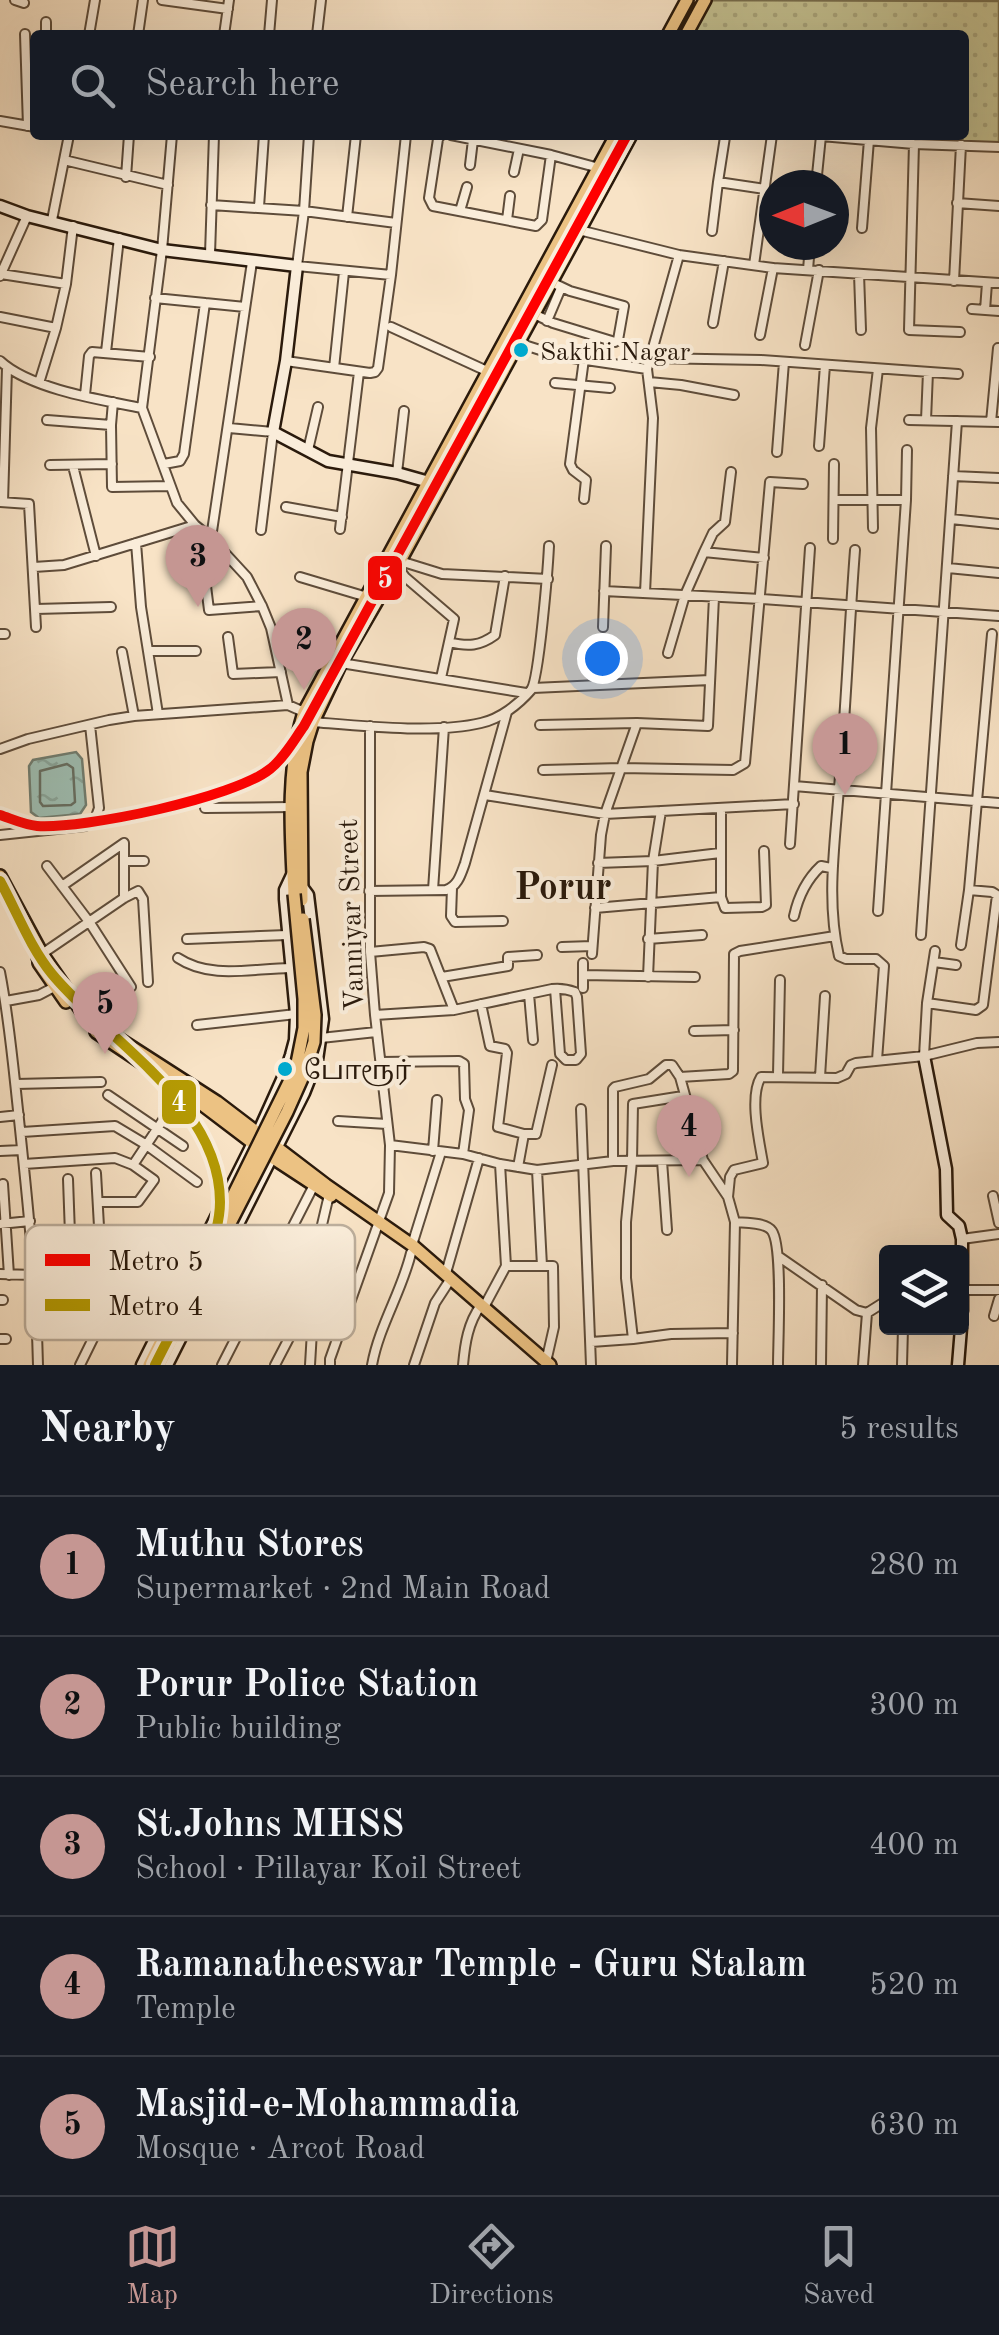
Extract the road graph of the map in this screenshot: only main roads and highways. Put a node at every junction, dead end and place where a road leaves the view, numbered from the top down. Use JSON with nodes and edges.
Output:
{"nodes":[{"id":1,"x":686,"y":0,"type":"edge"},
{"id":2,"x":705,"y":0,"type":"edge"},
{"id":3,"x":671,"y":30,"type":"edge"},
{"id":4,"x":689,"y":30,"type":"edge"},
{"id":5,"x":613,"y":140,"type":"edge"},
{"id":6,"x":628,"y":140,"type":"edge"},
{"id":7,"x":460,"y":436,"type":"junction"},
{"id":8,"x":429,"y":489,"type":"junction"},
{"id":9,"x":359,"y":623,"type":"junction"},
{"id":10,"x":309,"y":717,"type":"junction"},
{"id":11,"x":0,"y":876,"type":"edge"},
{"id":12,"x":0,"y":888,"type":"edge"},
{"id":13,"x":300,"y":894,"type":"junction"},
{"id":14,"x":39,"y":956,"type":"junction"},
{"id":15,"x":58,"y":985,"type":"junction"},
{"id":16,"x":255,"y":1138,"type":"junction"},
{"id":17,"x":273,"y":1152,"type":"junction"},
{"id":18,"x":229,"y":1191,"type":"road end"},
{"id":19,"x":248,"y":1202,"type":"road end"},
{"id":20,"x":378,"y":1224,"type":"junction"},
{"id":21,"x":216,"y":1225,"type":"edge"},
{"id":22,"x":230,"y":1225,"type":"edge"},
{"id":23,"x":158,"y":1340,"type":"edge"},
{"id":24,"x":172,"y":1340,"type":"edge"},
{"id":25,"x":545,"y":1364,"type":"edge"},
{"id":26,"x":145,"y":1365,"type":"edge"},
{"id":27,"x":159,"y":1365,"type":"edge"}],
"edges":[{"from":1,"to":3,"type":"main road"},
{"from":2,"to":4,"type":"main road"},
{"from":5,"to":7,"type":"main road"},
{"from":6,"to":7,"type":"main road"},
{"from":7,"to":8,"type":"main road"},
{"from":8,"to":9,"type":"main road"},
{"from":8,"to":9,"type":"main road"},
{"from":9,"to":10,"type":"main road"},
{"from":9,"to":10,"type":"main road"},
{"from":10,"to":13,"type":"main road"},
{"from":10,"to":13,"type":"main road"},
{"from":11,"to":14,"type":"main road"},
{"from":12,"to":14,"type":"main road"},
{"from":13,"to":21,"type":"main road","bridge":true},
{"from":13,"to":22,"type":"main road","bridge":true},
{"from":14,"to":15,"type":"main road"},
{"from":15,"to":16,"type":"main road"},
{"from":15,"to":16,"type":"main road"},
{"from":16,"to":17,"type":"main road"},
{"from":17,"to":20,"type":"main road"},
{"from":17,"to":20,"type":"main road"},
{"from":18,"to":19,"type":"main road"},
{"from":20,"to":25,"type":"main road"},
{"from":23,"to":26,"type":"main road","bridge":true},
{"from":24,"to":27,"type":"main road","bridge":true}]}
